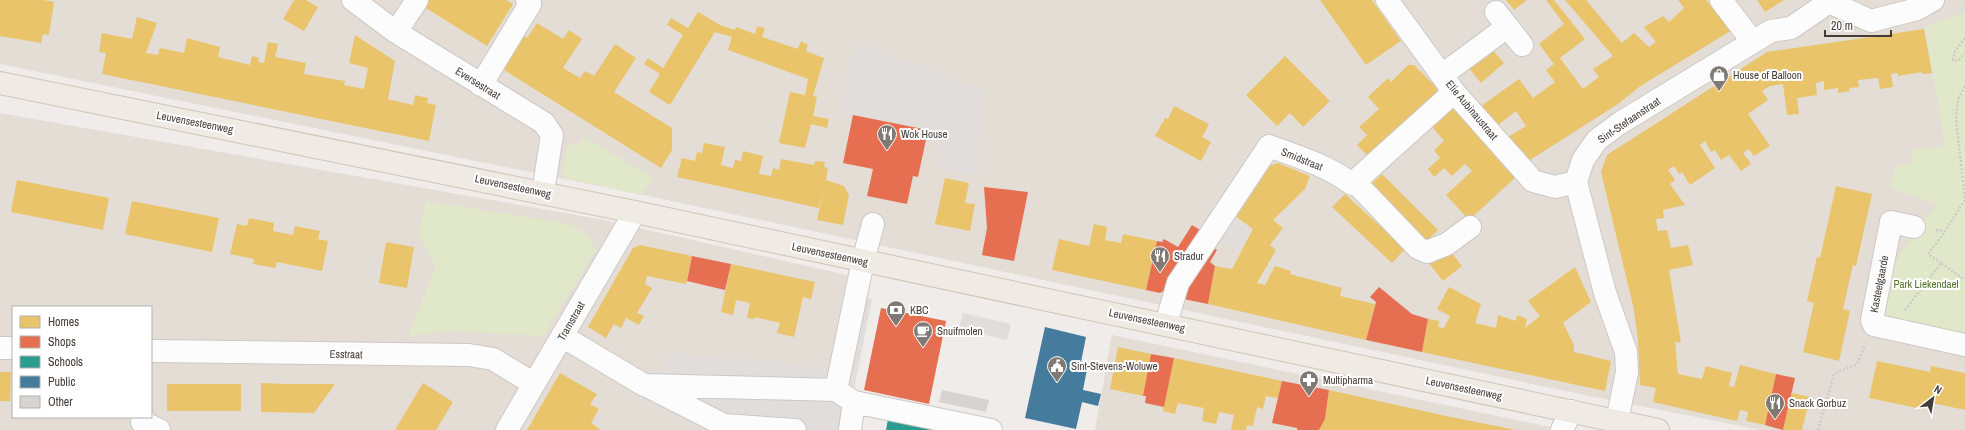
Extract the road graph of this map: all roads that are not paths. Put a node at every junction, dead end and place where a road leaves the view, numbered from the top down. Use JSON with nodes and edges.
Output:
{"nodes":[{"id":1,"x":353,"y":0,"type":"edge"},
{"id":2,"x":417,"y":0,"type":"edge"},
{"id":3,"x":527,"y":0,"type":"edge"},
{"id":4,"x":1387,"y":0,"type":"edge"},
{"id":5,"x":1721,"y":0,"type":"edge"},
{"id":6,"x":1933,"y":0,"type":"edge"},
{"id":7,"x":1830,"y":1,"type":"edge"},
{"id":8,"x":396,"y":32,"type":"junction"},
{"id":9,"x":1753,"y":42,"type":"junction"},
{"id":10,"x":1522,"y":45,"type":"dead end"},
{"id":11,"x":0,"y":83,"type":"edge"},
{"id":12,"x":1448,"y":83,"type":"junction"},
{"id":13,"x":481,"y":85,"type":"junction"},
{"id":14,"x":1355,"y":182,"type":"junction"},
{"id":15,"x":1576,"y":182,"type":"junction"},
{"id":16,"x":543,"y":192,"type":"junction"},
{"id":17,"x":634,"y":212,"type":"junction"},
{"id":18,"x":873,"y":224,"type":"dead end"},
{"id":19,"x":1914,"y":226,"type":"road end"},
{"id":20,"x":1470,"y":227,"type":"dead end"},
{"id":21,"x":863,"y":261,"type":"junction"},
{"id":22,"x":1166,"y":324,"type":"junction"},
{"id":23,"x":562,"y":336,"type":"junction"},
{"id":24,"x":1965,"y":345,"type":"edge"},
{"id":25,"x":0,"y":348,"type":"edge"},
{"id":26,"x":12,"y":348,"type":"edge"},
{"id":27,"x":152,"y":352,"type":"edge"},
{"id":28,"x":534,"y":384,"type":"junction"},
{"id":29,"x":644,"y":385,"type":"junction"},
{"id":30,"x":836,"y":390,"type":"junction"},
{"id":31,"x":854,"y":402,"type":"junction"},
{"id":32,"x":142,"y":418,"type":"edge"},
{"id":33,"x":1617,"y":420,"type":"junction"},
{"id":34,"x":1567,"y":421,"type":"edge"},
{"id":35,"x":159,"y":430,"type":"edge"},
{"id":36,"x":507,"y":430,"type":"edge"},
{"id":37,"x":794,"y":430,"type":"edge"},
{"id":38,"x":850,"y":430,"type":"edge"},
{"id":39,"x":991,"y":430,"type":"edge"},
{"id":40,"x":1658,"y":430,"type":"edge"}],
"edges":[{"from":1,"to":8,"type":"street","name":"Eversestraat"},
{"from":2,"to":8,"type":"street"},
{"from":3,"to":13,"type":"street"},
{"from":4,"to":12,"type":"street","name":"Elie Aubinaustraat"},
{"from":5,"to":9,"type":"street"},
{"from":6,"to":7,"type":"street"},
{"from":7,"to":9,"type":"street","name":"Sint-Stefaanstraat"},
{"from":8,"to":13,"type":"street","name":"Eversestraat"},
{"from":9,"to":15,"type":"street","name":"Sint-Stefaanstraat"},
{"from":10,"to":12,"type":"street"},
{"from":11,"to":16,"type":"main road","name":"Leuvensesteenweg"},
{"from":12,"to":14,"type":"street"},
{"from":12,"to":15,"type":"street","name":"Elie Aubinaustraat"},
{"from":13,"to":16,"type":"street","name":"Eversestraat"},
{"from":14,"to":20,"type":"street"},
{"from":14,"to":22,"type":"street","name":"Smidstraat"},
{"from":15,"to":33,"type":"street"},
{"from":16,"to":17,"type":"main road","name":"Leuvensesteenweg"},
{"from":17,"to":21,"type":"main road","name":"Leuvensesteenweg"},
{"from":17,"to":23,"type":"street","name":"Tramstraat"},
{"from":18,"to":21,"type":"street"},
{"from":19,"to":24,"type":"street","name":"Kasteelgaarde"},
{"from":21,"to":22,"type":"main road","name":"Leuvensesteenweg"},
{"from":21,"to":30,"type":"street"},
{"from":22,"to":34,"type":"main road","name":"Leuvensesteenweg"},
{"from":23,"to":28,"type":"street","name":"Tramstraat"},
{"from":23,"to":29,"type":"street"},
{"from":25,"to":26,"type":"street"},
{"from":27,"to":28,"type":"street","name":"Esstraat"},
{"from":28,"to":36,"type":"street","name":"Tramstraat"},
{"from":29,"to":30,"type":"street"},
{"from":29,"to":37,"type":"street"},
{"from":30,"to":31,"type":"street"},
{"from":31,"to":38,"type":"street"},
{"from":31,"to":39,"type":"street"},
{"from":32,"to":35,"type":"street"},
{"from":33,"to":34,"type":"main road","name":"Leuvensesteenweg"},
{"from":33,"to":40,"type":"main road","name":"Leuvensesteenweg"}]}
